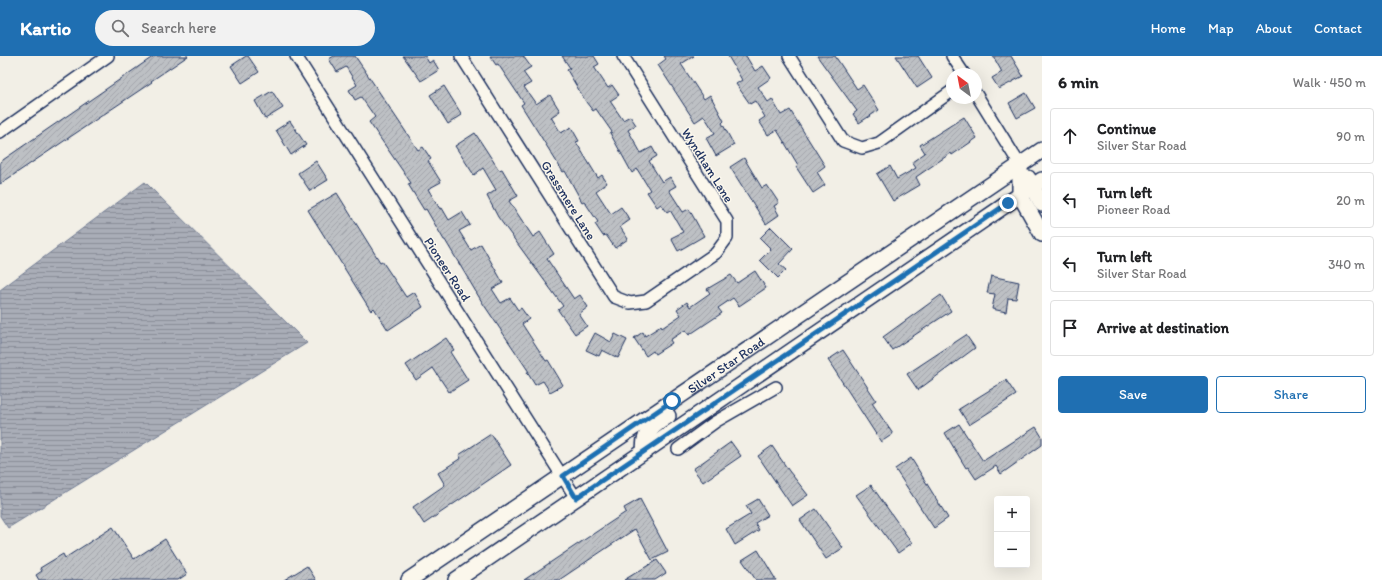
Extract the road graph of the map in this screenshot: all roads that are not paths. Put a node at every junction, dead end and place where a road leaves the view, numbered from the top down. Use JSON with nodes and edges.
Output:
{"nodes":[{"id":1,"x":108,"y":56,"type":"edge"},
{"id":2,"x":296,"y":56,"type":"edge"},
{"id":3,"x":461,"y":56,"type":"edge"},
{"id":4,"x":623,"y":56,"type":"edge"},
{"id":5,"x":789,"y":56,"type":"edge"},
{"id":6,"x":952,"y":56,"type":"edge"},
{"id":7,"x":960,"y":68,"type":"edge"},
{"id":8,"x":946,"y":95,"type":"edge"},
{"id":9,"x":982,"y":104,"type":"edge"},
{"id":10,"x":0,"y":132,"type":"edge"},
{"id":11,"x":1042,"y":150,"type":"edge"},
{"id":12,"x":1020,"y":165,"type":"junction"},
{"id":13,"x":1038,"y":183,"type":"edge"},
{"id":14,"x":1020,"y":195,"type":"junction"},
{"id":15,"x":1042,"y":204,"type":"edge"},
{"id":16,"x":1042,"y":234,"type":"edge"},
{"id":17,"x":679,"y":278,"type":"joint"},
{"id":18,"x":752,"y":347,"type":"junction"},
{"id":19,"x":776,"y":387,"type":"dead end"},
{"id":20,"x":678,"y":449,"type":"dead end"},
{"id":21,"x":645,"y":451,"type":"junction"},
{"id":22,"x":563,"y":476,"type":"junction"},
{"id":23,"x":576,"y":498,"type":"junction"},
{"id":24,"x":409,"y":580,"type":"edge"},
{"id":25,"x":456,"y":580,"type":"edge"}],
"edges":[{"from":1,"to":10,"type":"street"},
{"from":2,"to":22,"type":"street","name":"Pioneer Road"},
{"from":3,"to":17,"type":"street","name":"Grassmere Lane"},
{"from":4,"to":17,"type":"street","name":"Wyndham Lane"},
{"from":5,"to":8,"type":"street"},
{"from":6,"to":7,"type":"street"},
{"from":9,"to":12,"type":"street"},
{"from":11,"to":12,"type":"main road","name":"Silver Star Road"},
{"from":12,"to":13,"type":"main road"},
{"from":12,"to":14,"type":"main road"},
{"from":12,"to":18,"type":"main road","name":"Silver Star Road"},
{"from":13,"to":14,"type":"main road","name":"Silver Star Road"},
{"from":13,"to":15,"type":"main road"},
{"from":14,"to":16,"type":"main road"},
{"from":14,"to":21,"type":"main road","name":"Silver Star Road"},
{"from":18,"to":21,"type":"main road"},
{"from":18,"to":22,"type":"main road","name":"Silver Star Road"},
{"from":19,"to":20,"type":"street"},
{"from":21,"to":23,"type":"main road","name":"Silver Star Road"},
{"from":22,"to":23,"type":"street","name":"Pioneer Road"},
{"from":22,"to":24,"type":"main road","name":"Silver Star Road"},
{"from":23,"to":25,"type":"main road","name":"Silver Star Road"}]}
